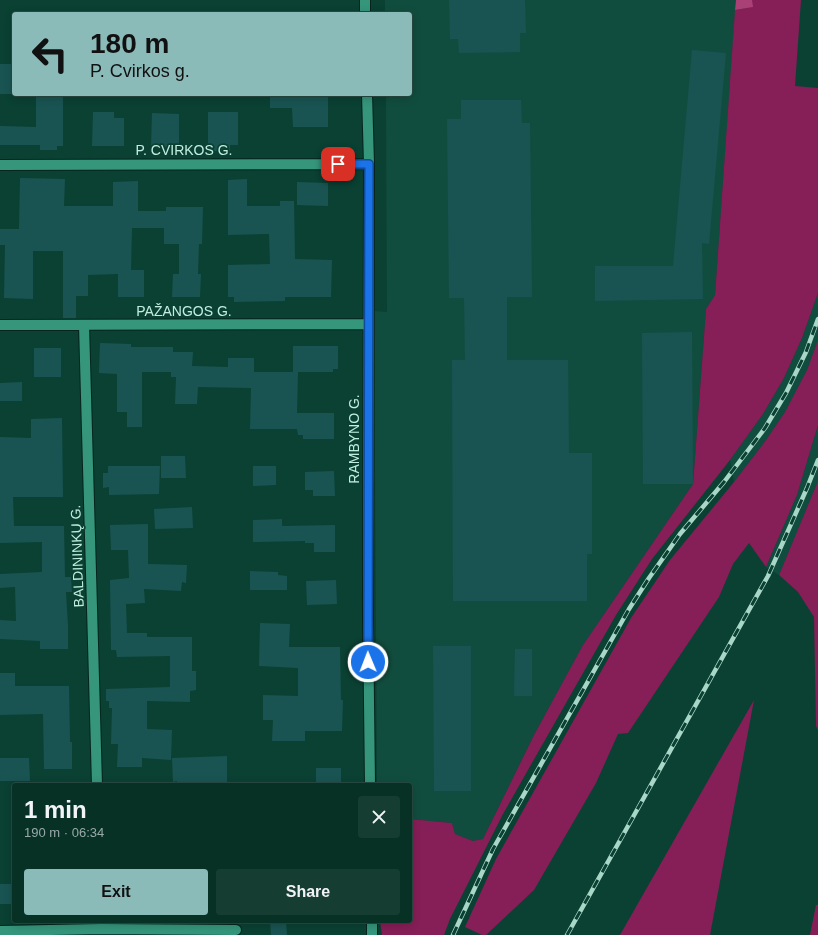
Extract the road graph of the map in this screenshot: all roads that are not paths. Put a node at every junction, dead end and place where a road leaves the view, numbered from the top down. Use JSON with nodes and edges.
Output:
{"nodes":[{"id":1,"x":365,"y":0,"type":"edge"},
{"id":2,"x":365,"y":12,"type":"edge"},
{"id":3,"x":367,"y":96,"type":"edge"},
{"id":4,"x":369,"y":164,"type":"junction"},
{"id":5,"x":0,"y":165,"type":"edge"},
{"id":6,"x":368,"y":324,"type":"junction"},
{"id":7,"x":0,"y":325,"type":"edge"},
{"id":8,"x":84,"y":325,"type":"junction"},
{"id":9,"x":97,"y":783,"type":"edge"},
{"id":10,"x":370,"y":783,"type":"edge"},
{"id":11,"x":372,"y":923,"type":"edge"},
{"id":12,"x":101,"y":925,"type":"edge"},
{"id":13,"x":236,"y":930,"type":"dead end"},
{"id":14,"x":0,"y":931,"type":"edge"},
{"id":15,"x":372,"y":935,"type":"edge"}],
"edges":[{"from":1,"to":2,"type":"street"},
{"from":3,"to":4,"type":"street","name":"RAMBYNO G."},
{"from":4,"to":5,"type":"street","name":"P. CVIRKOS G."},
{"from":4,"to":6,"type":"street","name":"RAMBYNO G."},
{"from":6,"to":8,"type":"street","name":"PAŽANGOS G."},
{"from":6,"to":10,"type":"street","name":"RAMBYNO G."},
{"from":7,"to":8,"type":"street","name":"PAŽANGOS G."},
{"from":8,"to":9,"type":"street","name":"BALDININKŲ G."},
{"from":11,"to":15,"type":"street"},
{"from":12,"to":13,"type":"street"},
{"from":12,"to":14,"type":"street"}]}
